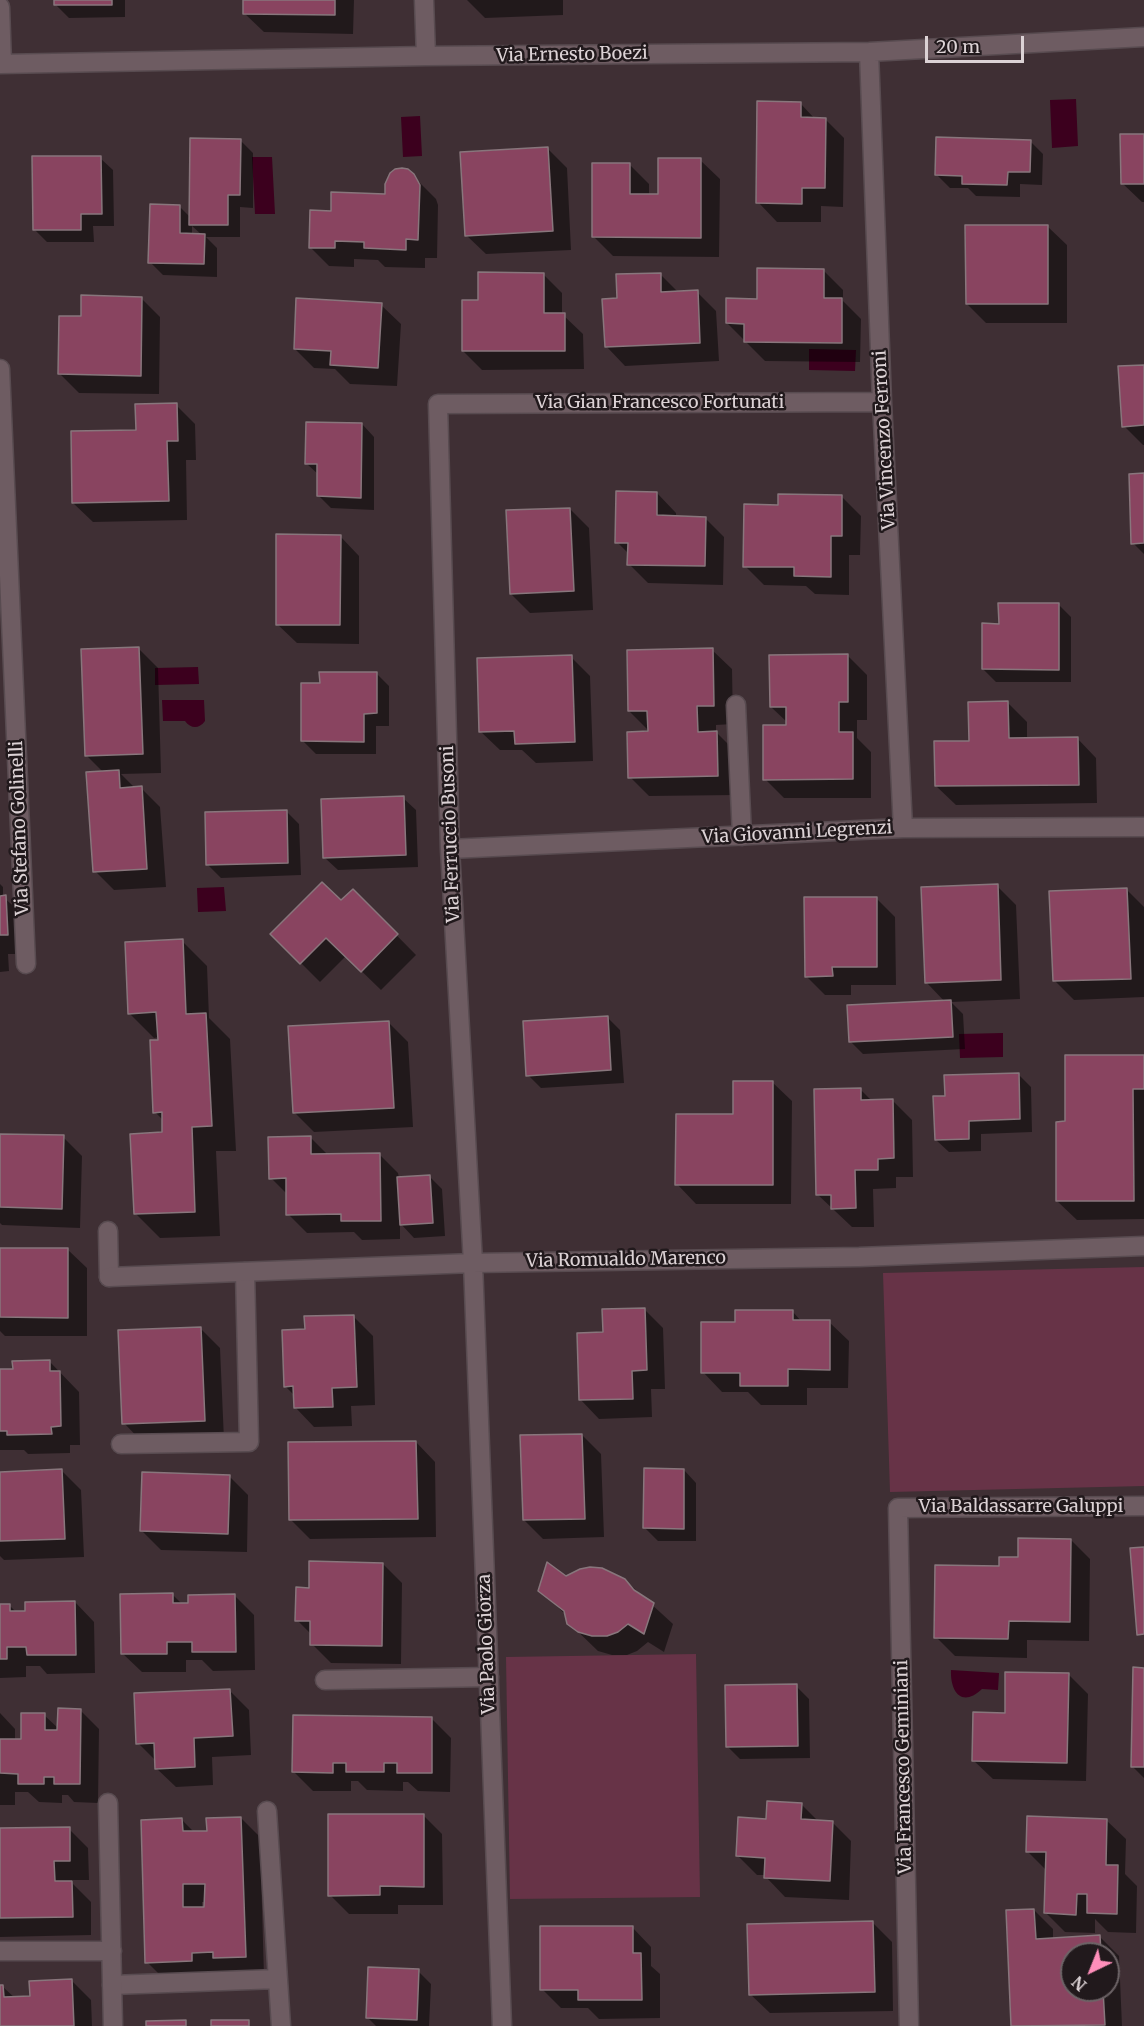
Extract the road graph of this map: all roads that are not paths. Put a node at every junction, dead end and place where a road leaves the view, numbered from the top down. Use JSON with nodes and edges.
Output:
{"nodes":[{"id":1,"x":424,"y":0,"type":"edge"},
{"id":2,"x":0,"y":7,"type":"edge"},
{"id":3,"x":1144,"y":37,"type":"edge"},
{"id":4,"x":869,"y":52,"type":"junction"},
{"id":5,"x":426,"y":56,"type":"junction"},
{"id":6,"x":1,"y":64,"type":"edge"},
{"id":7,"x":0,"y":369,"type":"edge"},
{"id":8,"x":882,"y":402,"type":"junction"},
{"id":9,"x":438,"y":404,"type":"joint"},
{"id":10,"x":736,"y":705,"type":"dead end"},
{"id":11,"x":1144,"y":827,"type":"edge"},
{"id":12,"x":903,"y":828,"type":"junction"},
{"id":13,"x":742,"y":836,"type":"junction"},
{"id":14,"x":450,"y":849,"type":"junction"},
{"id":15,"x":26,"y":964,"type":"dead end"},
{"id":16,"x":108,"y":1231,"type":"dead end"},
{"id":17,"x":1144,"y":1246,"type":"edge"},
{"id":18,"x":473,"y":1263,"type":"junction"},
{"id":19,"x":245,"y":1272,"type":"junction"},
{"id":20,"x":121,"y":1444,"type":"dead end"},
{"id":21,"x":1144,"y":1506,"type":"edge"},
{"id":22,"x":898,"y":1508,"type":"joint"},
{"id":23,"x":489,"y":1677,"type":"junction"},
{"id":24,"x":325,"y":1680,"type":"dead end"},
{"id":25,"x":108,"y":1803,"type":"dead end"},
{"id":26,"x":267,"y":1811,"type":"dead end"},
{"id":27,"x":0,"y":1951,"type":"edge"},
{"id":28,"x":112,"y":1951,"type":"junction"},
{"id":29,"x":278,"y":1979,"type":"junction"},
{"id":30,"x":112,"y":1985,"type":"junction"},
{"id":31,"x":113,"y":2026,"type":"edge"},
{"id":32,"x":281,"y":2026,"type":"edge"},
{"id":33,"x":502,"y":2026,"type":"edge"},
{"id":34,"x":909,"y":2026,"type":"edge"}],
"edges":[{"from":1,"to":5,"type":"street"},
{"from":2,"to":6,"type":"street"},
{"from":3,"to":4,"type":"street","name":"Via Ernesto Boezi"},
{"from":4,"to":5,"type":"street","name":"Via Ernesto Boezi"},
{"from":4,"to":8,"type":"street","name":"Via Vincenzo Ferroni"},
{"from":5,"to":6,"type":"street","name":"Via Ernesto Boezi"},
{"from":7,"to":15,"type":"street","name":"Via Stefano Golinelli"},
{"from":8,"to":9,"type":"street","name":"Via Gian Francesco Fortunati"},
{"from":8,"to":12,"type":"street","name":"Via Vincenzo Ferroni"},
{"from":9,"to":14,"type":"street","name":"Via Ferruccio Busoni"},
{"from":10,"to":13,"type":"street"},
{"from":11,"to":12,"type":"street","name":"Via Giovanni Legrenzi"},
{"from":12,"to":13,"type":"street","name":"Via Giovanni Legrenzi"},
{"from":13,"to":14,"type":"street","name":"Via Giovanni Legrenzi"},
{"from":14,"to":18,"type":"street","name":"Via Ferruccio Busoni"},
{"from":16,"to":19,"type":"street","name":"Via Romualdo Marenco"},
{"from":17,"to":18,"type":"street","name":"Via Romualdo Marenco"},
{"from":18,"to":19,"type":"street","name":"Via Romualdo Marenco"},
{"from":18,"to":23,"type":"street","name":"Via Paolo Giorza"},
{"from":19,"to":20,"type":"street"},
{"from":21,"to":22,"type":"street","name":"Via Baldassarre Galuppi"},
{"from":22,"to":34,"type":"street","name":"Via Francesco Geminiani"},
{"from":23,"to":24,"type":"street"},
{"from":23,"to":33,"type":"street","name":"Via Paolo Giorza"},
{"from":25,"to":28,"type":"street"},
{"from":26,"to":29,"type":"street"},
{"from":27,"to":28,"type":"street"},
{"from":28,"to":30,"type":"street"},
{"from":29,"to":30,"type":"street"},
{"from":29,"to":32,"type":"street"},
{"from":30,"to":31,"type":"street"}]}
